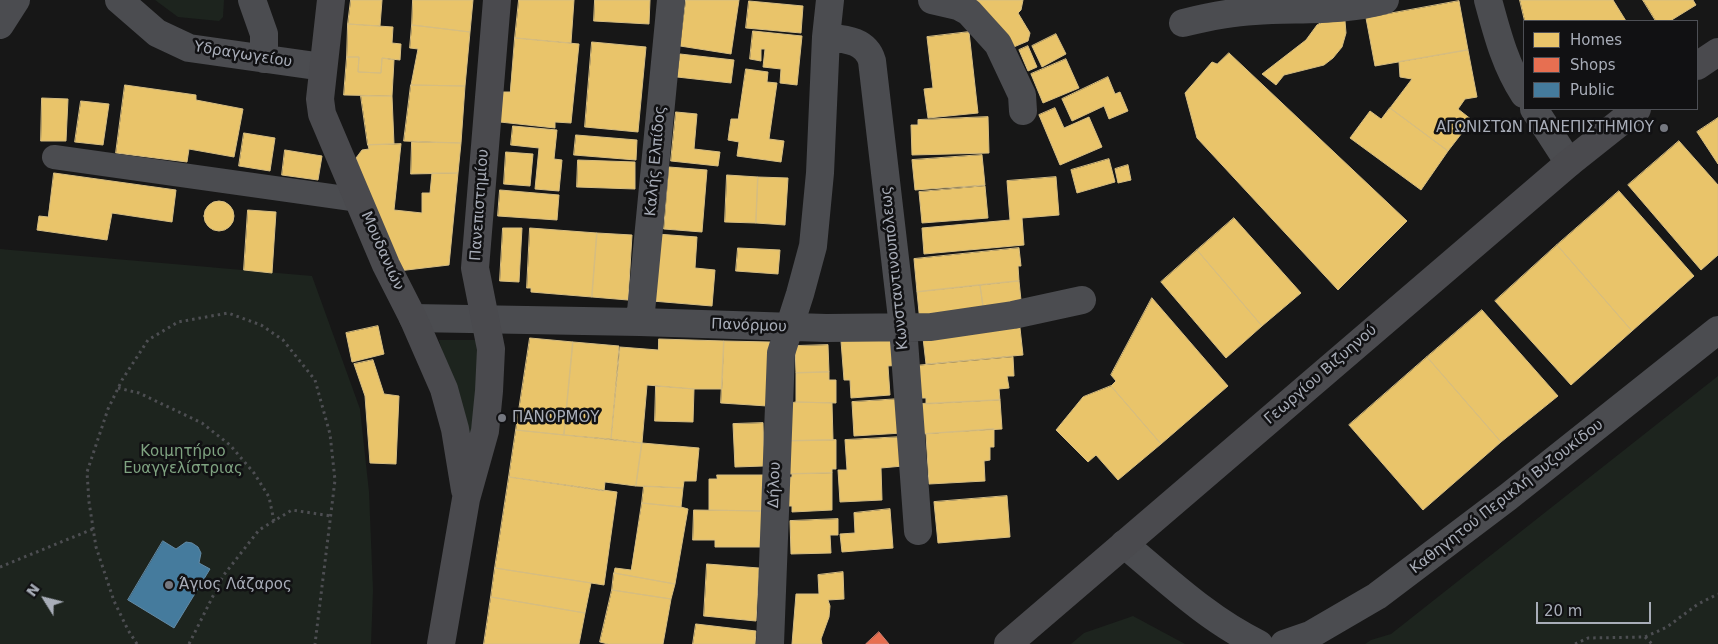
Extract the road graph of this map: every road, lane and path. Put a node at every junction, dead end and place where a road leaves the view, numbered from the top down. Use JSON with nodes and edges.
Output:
{"nodes":[{"id":1,"x":16,"y":0,"type":"edge"},
{"id":2,"x":119,"y":0,"type":"edge"},
{"id":3,"x":252,"y":0,"type":"edge"},
{"id":4,"x":331,"y":0,"type":"edge"},
{"id":5,"x":497,"y":0,"type":"edge"},
{"id":6,"x":671,"y":0,"type":"edge"},
{"id":7,"x":830,"y":0,"type":"edge"},
{"id":8,"x":932,"y":0,"type":"edge"},
{"id":9,"x":1385,"y":0,"type":"edge"},
{"id":10,"x":1488,"y":0,"type":"edge"},
{"id":11,"x":1184,"y":23,"type":"dead end"},
{"id":12,"x":0,"y":24,"type":"edge"},
{"id":13,"x":826,"y":37,"type":"junction"},
{"id":14,"x":1718,"y":52,"type":"edge"},
{"id":15,"x":264,"y":59,"type":"junction"},
{"id":16,"x":1698,"y":65,"type":"edge"},
{"id":17,"x":323,"y":67,"type":"junction"},
{"id":18,"x":1523,"y":92,"type":"edge"},
{"id":19,"x":1023,"y":110,"type":"dead end"},
{"id":20,"x":1535,"y":110,"type":"edge"},
{"id":21,"x":1636,"y":110,"type":"edge"},
{"id":22,"x":54,"y":157,"type":"dead end"},
{"id":23,"x":1569,"y":163,"type":"junction"},
{"id":24,"x":359,"y":200,"type":"junction"},
{"id":25,"x":1082,"y":300,"type":"dead end"},
{"id":26,"x":413,"y":318,"type":"junction"},
{"id":27,"x":485,"y":318,"type":"junction"},
{"id":28,"x":640,"y":322,"type":"junction"},
{"id":29,"x":789,"y":327,"type":"junction"},
{"id":30,"x":903,"y":327,"type":"junction"},
{"id":31,"x":1718,"y":330,"type":"edge"},
{"id":32,"x":118,"y":388,"type":"junction"},
{"id":33,"x":466,"y":499,"type":"junction"},
{"id":34,"x":331,"y":516,"type":"junction"},
{"id":35,"x":274,"y":521,"type":"junction"},
{"id":36,"x":93,"y":529,"type":"junction"},
{"id":37,"x":918,"y":531,"type":"dead end"},
{"id":38,"x":1124,"y":544,"type":"junction"},
{"id":39,"x":0,"y":567,"type":"edge"},
{"id":40,"x":1718,"y":594,"type":"edge"},
{"id":41,"x":1645,"y":637,"type":"junction"},
{"id":42,"x":137,"y":644,"type":"edge"},
{"id":43,"x":189,"y":644,"type":"edge"},
{"id":44,"x":315,"y":644,"type":"edge"},
{"id":45,"x":441,"y":644,"type":"edge"},
{"id":46,"x":770,"y":644,"type":"edge"},
{"id":47,"x":1008,"y":644,"type":"edge"},
{"id":48,"x":1259,"y":644,"type":"edge"},
{"id":49,"x":1284,"y":644,"type":"edge"},
{"id":50,"x":1575,"y":644,"type":"edge"},
{"id":51,"x":1652,"y":644,"type":"edge"}],
"edges":[{"from":1,"to":12,"type":"street"},
{"from":2,"to":15,"type":"street","name":"Υδραγωγείου"},
{"from":3,"to":15,"type":"street"},
{"from":4,"to":17,"type":"street","name":"Μουδανιών"},
{"from":5,"to":27,"type":"street","name":"Πανεπιστημίου"},
{"from":6,"to":28,"type":"street","name":"Καλής Ελπίδος"},
{"from":7,"to":13,"type":"street"},
{"from":8,"to":19,"type":"street"},
{"from":9,"to":11,"type":"street"},
{"from":10,"to":18,"type":"street"},
{"from":13,"to":29,"type":"street"},
{"from":13,"to":30,"type":"street","name":"Κωνσταντινουπόλεως"},
{"from":14,"to":16,"type":"street"},
{"from":15,"to":17,"type":"street","name":"Υδραγωγείου"},
{"from":17,"to":24,"type":"street","name":"Μουδανιών"},
{"from":20,"to":23,"type":"street"},
{"from":21,"to":23,"type":"street","name":"Γεωργίου Βιζυηνού"},
{"from":22,"to":24,"type":"lane"},
{"from":23,"to":38,"type":"street","name":"Γεωργίου Βιζυηνού"},
{"from":24,"to":26,"type":"street","name":"Μουδανιών"},
{"from":25,"to":30,"type":"street","name":"Πανόρμου"},
{"from":26,"to":27,"type":"street","name":"Πανόρμου"},
{"from":26,"to":33,"type":"street","name":"Μουδανιών"},
{"from":27,"to":28,"type":"street","name":"Πανόρμου"},
{"from":27,"to":33,"type":"street","name":"Πανεπιστημίου"},
{"from":28,"to":29,"type":"street","name":"Πανόρμου"},
{"from":29,"to":30,"type":"street","name":"Πανόρμου"},
{"from":29,"to":46,"type":"street","name":"Δήλου"},
{"from":30,"to":37,"type":"street","name":"Κωνσταντινουπόλεως"},
{"from":31,"to":49,"type":"street","name":"Καθηγητού Περικλή Βυζουκίδου"},
{"from":32,"to":34,"type":"path"},
{"from":32,"to":35,"type":"path"},
{"from":32,"to":36,"type":"path"},
{"from":33,"to":45,"type":"street","name":"Πανεπιστημίου"},
{"from":34,"to":35,"type":"path"},
{"from":34,"to":44,"type":"path"},
{"from":35,"to":43,"type":"path"},
{"from":36,"to":39,"type":"path"},
{"from":36,"to":42,"type":"path"},
{"from":38,"to":47,"type":"street","name":"Γεωργίου Βιζυηνού"},
{"from":38,"to":48,"type":"street"},
{"from":40,"to":41,"type":"path"},
{"from":41,"to":50,"type":"path"},
{"from":41,"to":51,"type":"path"}]}
